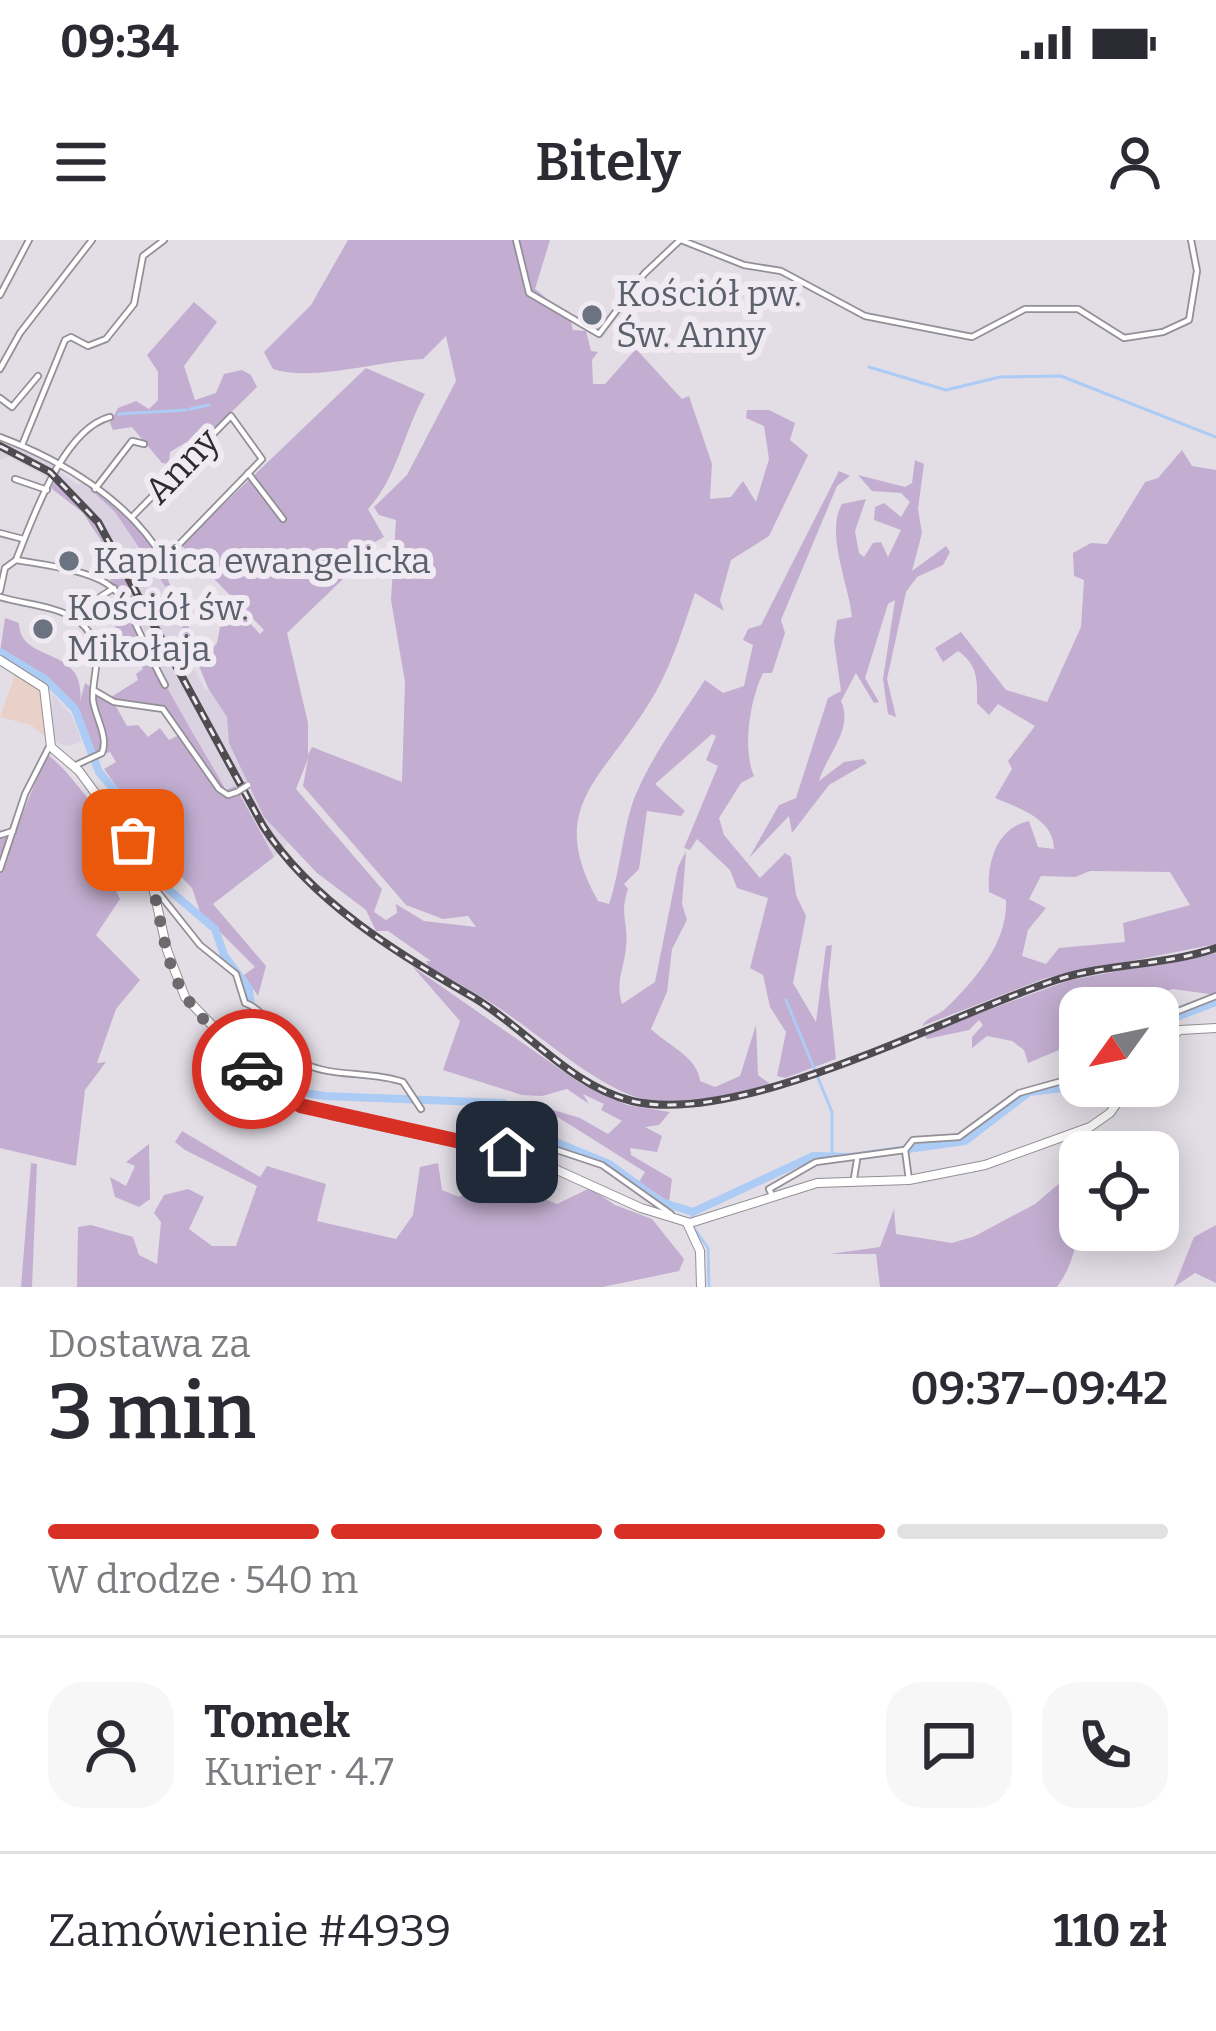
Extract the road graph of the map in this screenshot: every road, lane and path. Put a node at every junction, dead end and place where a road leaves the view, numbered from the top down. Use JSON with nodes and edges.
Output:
{"nodes":[{"id":1,"x":29,"y":240,"type":"edge"},
{"id":2,"x":92,"y":240,"type":"edge"},
{"id":3,"x":164,"y":240,"type":"edge"},
{"id":4,"x":516,"y":240,"type":"edge"},
{"id":5,"x":680,"y":240,"type":"edge"},
{"id":6,"x":1191,"y":240,"type":"edge"},
{"id":7,"x":0,"y":295,"type":"edge"},
{"id":8,"x":0,"y":369,"type":"edge"},
{"id":9,"x":38,"y":376,"type":"dead end"},
{"id":10,"x":0,"y":398,"type":"edge"},
{"id":11,"x":110,"y":416,"type":"dead end"},
{"id":12,"x":0,"y":437,"type":"edge"},
{"id":13,"x":144,"y":444,"type":"dead end"},
{"id":14,"x":22,"y":445,"type":"junction"},
{"id":15,"x":60,"y":465,"type":"junction"},
{"id":16,"x":248,"y":473,"type":"junction"},
{"id":17,"x":15,"y":479,"type":"dead end"},
{"id":18,"x":95,"y":489,"type":"junction"},
{"id":19,"x":47,"y":490,"type":"junction"},
{"id":20,"x":133,"y":516,"type":"junction"},
{"id":21,"x":283,"y":519,"type":"dead end"},
{"id":22,"x":0,"y":533,"type":"edge"},
{"id":23,"x":23,"y":539,"type":"junction"},
{"id":24,"x":12,"y":561,"type":"junction"},
{"id":25,"x":114,"y":588,"type":"junction"},
{"id":26,"x":0,"y":593,"type":"edge"},
{"id":27,"x":100,"y":597,"type":"dead end"},
{"id":28,"x":0,"y":660,"type":"edge"},
{"id":29,"x":165,"y":685,"type":"dead end"},
{"id":30,"x":93,"y":689,"type":"junction"},
{"id":31,"x":51,"y":746,"type":"junction"},
{"id":32,"x":74,"y":766,"type":"junction"},
{"id":33,"x":248,"y":785,"type":"dead end"},
{"id":34,"x":13,"y":831,"type":"junction"},
{"id":35,"x":0,"y":835,"type":"edge"},
{"id":36,"x":0,"y":869,"type":"edge"},
{"id":37,"x":158,"y":891,"type":"junction"},
{"id":38,"x":1216,"y":996,"type":"edge"},
{"id":39,"x":1179,"y":1011,"type":"edge"},
{"id":40,"x":1216,"y":1028,"type":"edge"},
{"id":41,"x":1179,"y":1031,"type":"edge"},
{"id":42,"x":1059,"y":1082,"type":"edge"},
{"id":43,"x":420,"y":1107,"type":"dead end"},
{"id":44,"x":1114,"y":1107,"type":"edge"},
{"id":45,"x":512,"y":1116,"type":"dead end"},
{"id":46,"x":907,"y":1146,"type":"junction"},
{"id":47,"x":857,"y":1160,"type":"junction"},
{"id":48,"x":854,"y":1178,"type":"junction"},
{"id":49,"x":909,"y":1180,"type":"junction"},
{"id":50,"x":771,"y":1193,"type":"junction"},
{"id":51,"x":676,"y":1217,"type":"junction"},
{"id":52,"x":687,"y":1223,"type":"junction"},
{"id":53,"x":701,"y":1287,"type":"edge"}],
"edges":[{"from":1,"to":7,"type":"street"},
{"from":2,"to":8,"type":"street"},
{"from":3,"to":14,"type":"street"},
{"from":4,"to":5,"type":"street"},
{"from":5,"to":6,"type":"street"},
{"from":9,"to":10,"type":"street"},
{"from":11,"to":15,"type":"street"},
{"from":12,"to":14,"type":"street"},
{"from":13,"to":18,"type":"street"},
{"from":14,"to":15,"type":"street"},
{"from":15,"to":18,"type":"street"},
{"from":15,"to":19,"type":"street"},
{"from":16,"to":20,"type":"street"},
{"from":16,"to":20,"type":"street","name":"Anny"},
{"from":16,"to":21,"type":"street"},
{"from":17,"to":19,"type":"street"},
{"from":18,"to":20,"type":"street"},
{"from":19,"to":23,"type":"street"},
{"from":22,"to":23,"type":"street"},
{"from":23,"to":24,"type":"street"},
{"from":24,"to":25,"type":"street"},
{"from":24,"to":26,"type":"street"},
{"from":25,"to":27,"type":"street"},
{"from":25,"to":29,"type":"street"},
{"from":26,"to":30,"type":"street"},
{"from":28,"to":31,"type":"street"},
{"from":30,"to":32,"type":"street"},
{"from":30,"to":33,"type":"street","bridge":true},
{"from":31,"to":32,"type":"street"},
{"from":31,"to":34,"type":"street"},
{"from":32,"to":37,"type":"street"},
{"from":34,"to":35,"type":"street"},
{"from":34,"to":36,"type":"street"},
{"from":37,"to":43,"type":"street"},
{"from":37,"to":51,"type":"street"},
{"from":38,"to":39,"type":"street"},
{"from":40,"to":41,"type":"street"},
{"from":42,"to":46,"type":"street"},
{"from":44,"to":49,"type":"street"},
{"from":45,"to":51,"type":"street"},
{"from":46,"to":47,"type":"street"},
{"from":46,"to":49,"type":"street"},
{"from":47,"to":48,"type":"street"},
{"from":47,"to":50,"type":"street"},
{"from":48,"to":49,"type":"street"},
{"from":48,"to":50,"type":"street"},
{"from":50,"to":52,"type":"street"},
{"from":51,"to":52,"type":"street"},
{"from":52,"to":53,"type":"street"}]}
